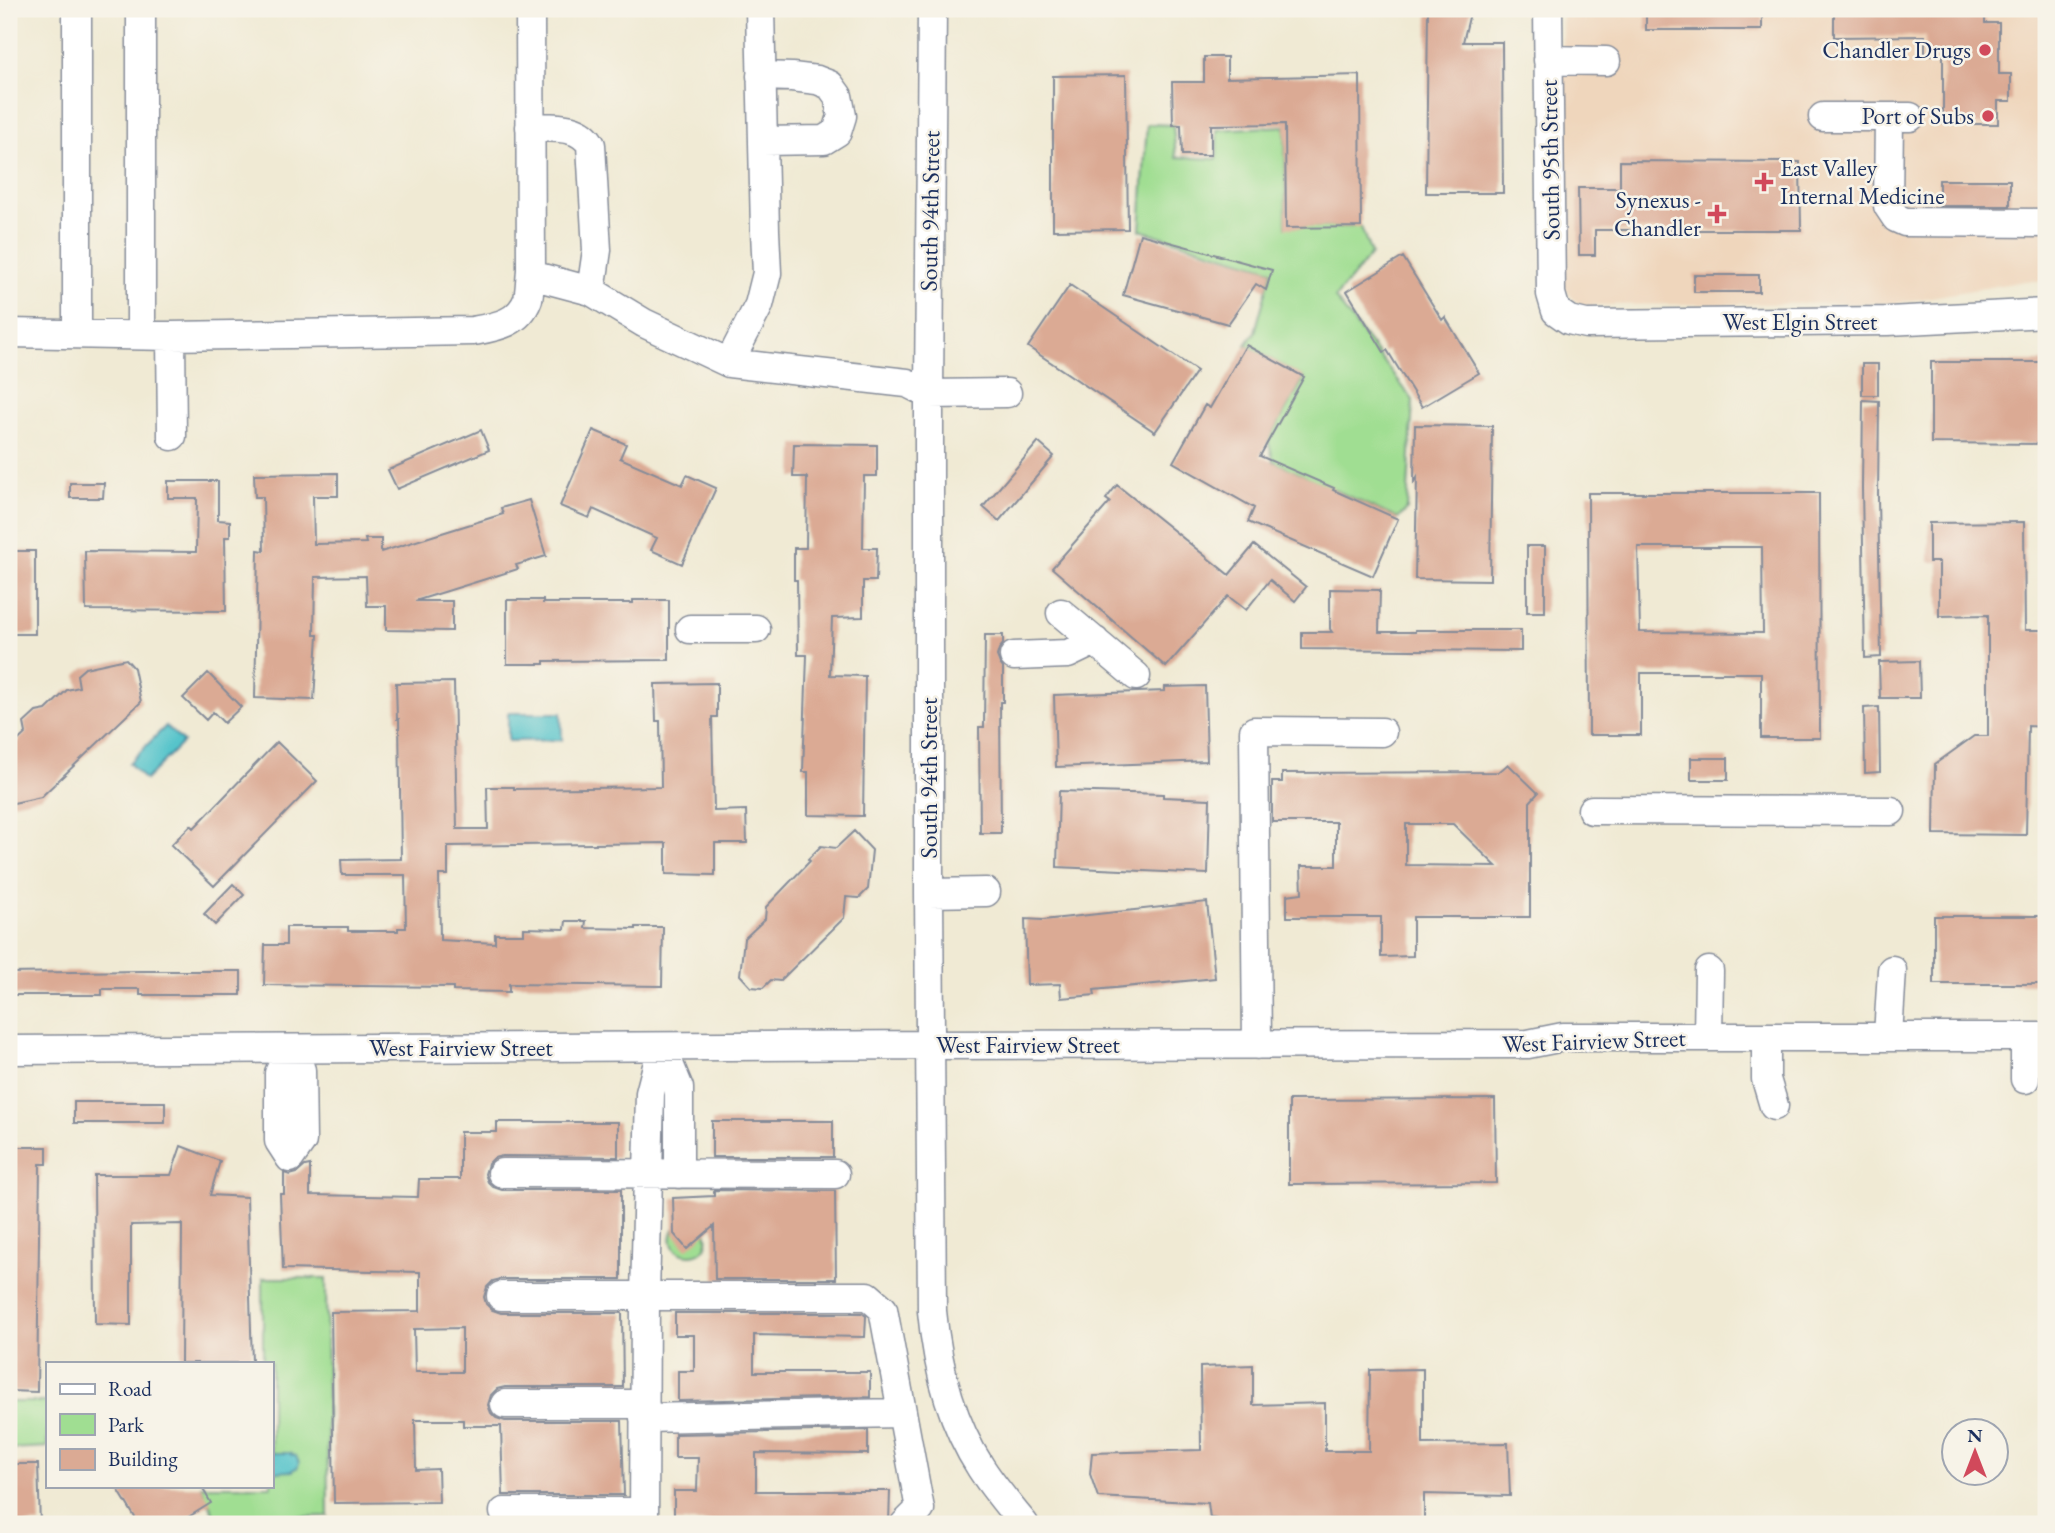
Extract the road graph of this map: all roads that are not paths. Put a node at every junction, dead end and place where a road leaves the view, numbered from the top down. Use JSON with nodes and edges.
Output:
{"nodes":[{"id":1,"x":77,"y":9,"type":"edge"},
{"id":2,"x":141,"y":9,"type":"edge"},
{"id":3,"x":530,"y":9,"type":"edge"},
{"id":4,"x":760,"y":9,"type":"edge"},
{"id":5,"x":932,"y":9,"type":"edge"},
{"id":6,"x":1548,"y":9,"type":"edge"},
{"id":7,"x":1548,"y":60,"type":"junction"},
{"id":8,"x":1606,"y":61,"type":"dead end"},
{"id":9,"x":761,"y":76,"type":"junction"},
{"id":10,"x":1823,"y":117,"type":"dead end"},
{"id":11,"x":530,"y":127,"type":"junction"},
{"id":12,"x":763,"y":141,"type":"junction"},
{"id":13,"x":2045,"y":223,"type":"edge"},
{"id":14,"x":531,"y":275,"type":"junction"},
{"id":15,"x":592,"y":291,"type":"junction"},
{"id":16,"x":1556,"y":311,"type":"joint"},
{"id":17,"x":2046,"y":313,"type":"edge"},
{"id":18,"x":9,"y":333,"type":"edge"},
{"id":19,"x":77,"y":334,"type":"junction"},
{"id":20,"x":141,"y":335,"type":"junction"},
{"id":21,"x":171,"y":336,"type":"junction"},
{"id":22,"x":729,"y":363,"type":"junction"},
{"id":23,"x":1007,"y":393,"type":"dead end"},
{"id":24,"x":929,"y":394,"type":"junction"},
{"id":25,"x":172,"y":436,"type":"dead end"},
{"id":26,"x":1061,"y":613,"type":"dead end"},
{"id":27,"x":690,"y":629,"type":"dead end"},
{"id":28,"x":757,"y":629,"type":"dead end"},
{"id":29,"x":1095,"y":641,"type":"junction"},
{"id":30,"x":1014,"y":656,"type":"dead end"},
{"id":31,"x":1136,"y":676,"type":"dead end"},
{"id":32,"x":1382,"y":732,"type":"dead end"},
{"id":33,"x":1591,"y":810,"type":"dead end"},
{"id":34,"x":1891,"y":811,"type":"dead end"},
{"id":35,"x":986,"y":892,"type":"dead end"},
{"id":36,"x":929,"y":893,"type":"junction"},
{"id":37,"x":1892,"y":970,"type":"dead end"},
{"id":38,"x":1709,"y":971,"type":"dead end"},
{"id":39,"x":1888,"y":1036,"type":"junction"},
{"id":40,"x":1708,"y":1037,"type":"junction"},
{"id":41,"x":1766,"y":1037,"type":"junction"},
{"id":42,"x":2036,"y":1037,"type":"edge"},
{"id":43,"x":930,"y":1045,"type":"junction"},
{"id":44,"x":1257,"y":1045,"type":"junction"},
{"id":45,"x":662,"y":1047,"type":"junction"},
{"id":46,"x":9,"y":1050,"type":"edge"},
{"id":47,"x":2025,"y":1079,"type":"dead end"},
{"id":48,"x":1774,"y":1106,"type":"dead end"},
{"id":49,"x":679,"y":1118,"type":"junction"},
{"id":50,"x":649,"y":1119,"type":"junction"},
{"id":51,"x":502,"y":1174,"type":"dead end"},
{"id":52,"x":647,"y":1174,"type":"junction"},
{"id":53,"x":679,"y":1174,"type":"junction"},
{"id":54,"x":835,"y":1174,"type":"dead end"},
{"id":55,"x":501,"y":1296,"type":"dead end"},
{"id":56,"x":645,"y":1296,"type":"junction"},
{"id":57,"x":505,"y":1404,"type":"dead end"},
{"id":58,"x":645,"y":1411,"type":"junction"},
{"id":59,"x":902,"y":1413,"type":"junction"},
{"id":60,"x":504,"y":1512,"type":"dead end"},
{"id":61,"x":645,"y":1518,"type":"edge"},
{"id":62,"x":905,"y":1524,"type":"edge"},
{"id":63,"x":1024,"y":1524,"type":"edge"}],
"edges":[{"from":1,"to":19,"type":"street"},
{"from":2,"to":20,"type":"street"},
{"from":3,"to":11,"type":"street"},
{"from":4,"to":9,"type":"street"},
{"from":5,"to":24,"type":"street","name":"South 94th Street"},
{"from":6,"to":7,"type":"street","name":"South 95th Street"},
{"from":7,"to":8,"type":"street"},
{"from":7,"to":16,"type":"street","name":"South 95th Street"},
{"from":9,"to":12,"type":"street"},
{"from":9,"to":12,"type":"street"},
{"from":10,"to":13,"type":"street"},
{"from":11,"to":14,"type":"street"},
{"from":11,"to":15,"type":"street"},
{"from":12,"to":22,"type":"street"},
{"from":14,"to":15,"type":"street"},
{"from":14,"to":21,"type":"street"},
{"from":15,"to":22,"type":"street"},
{"from":16,"to":17,"type":"street","name":"West Elgin Street"},
{"from":18,"to":19,"type":"street"},
{"from":19,"to":20,"type":"street"},
{"from":20,"to":21,"type":"street"},
{"from":21,"to":25,"type":"street"},
{"from":22,"to":24,"type":"street"},
{"from":23,"to":24,"type":"street"},
{"from":24,"to":36,"type":"street","name":"South 94th Street"},
{"from":26,"to":29,"type":"street"},
{"from":27,"to":28,"type":"street"},
{"from":29,"to":30,"type":"street"},
{"from":29,"to":31,"type":"street"},
{"from":32,"to":44,"type":"street"},
{"from":33,"to":34,"type":"street"},
{"from":35,"to":36,"type":"street"},
{"from":36,"to":43,"type":"street","name":"South 94th Street"},
{"from":37,"to":39,"type":"street"},
{"from":38,"to":40,"type":"street"},
{"from":39,"to":41,"type":"street","name":"West Fairview Street"},
{"from":39,"to":42,"type":"street","name":"West Fairview Street"},
{"from":40,"to":41,"type":"street","name":"West Fairview Street"},
{"from":40,"to":44,"type":"street","name":"West Fairview Street"},
{"from":41,"to":48,"type":"street"},
{"from":42,"to":47,"type":"street"},
{"from":43,"to":44,"type":"street","name":"West Fairview Street"},
{"from":43,"to":45,"type":"street","name":"West Fairview Street"},
{"from":43,"to":63,"type":"street","name":"South 94th Street"},
{"from":45,"to":46,"type":"street","name":"West Fairview Street"},
{"from":45,"to":49,"type":"street"},
{"from":45,"to":50,"type":"street"},
{"from":49,"to":50,"type":"street"},
{"from":49,"to":53,"type":"street"},
{"from":50,"to":52,"type":"street"},
{"from":51,"to":52,"type":"street"},
{"from":52,"to":53,"type":"street"},
{"from":52,"to":56,"type":"street"},
{"from":53,"to":54,"type":"street"},
{"from":55,"to":56,"type":"street"},
{"from":56,"to":58,"type":"street"},
{"from":56,"to":59,"type":"street"},
{"from":57,"to":58,"type":"street"},
{"from":58,"to":59,"type":"street"},
{"from":58,"to":61,"type":"street"},
{"from":59,"to":62,"type":"street"},
{"from":60,"to":61,"type":"street"}]}
